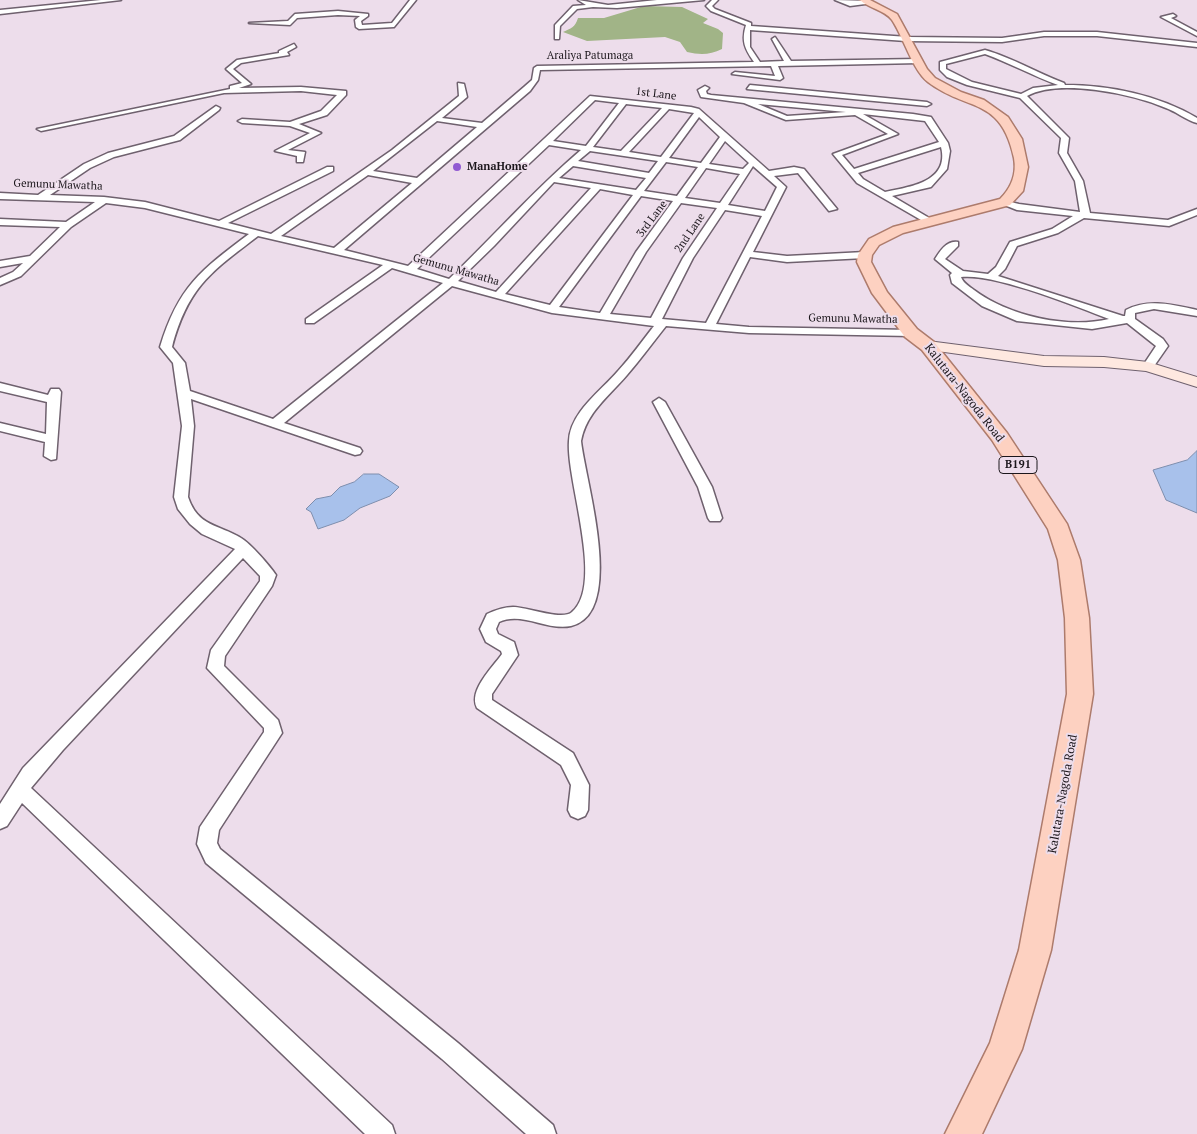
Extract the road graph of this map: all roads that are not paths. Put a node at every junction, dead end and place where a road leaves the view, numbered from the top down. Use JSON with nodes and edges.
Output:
{"nodes":[{"id":1,"x":118,"y":0,"type":"edge"},
{"id":2,"x":413,"y":0,"type":"edge"},
{"id":3,"x":581,"y":0,"type":"edge"},
{"id":4,"x":701,"y":0,"type":"edge"},
{"id":5,"x":715,"y":0,"type":"edge"},
{"id":6,"x":838,"y":0,"type":"edge"},
{"id":7,"x":867,"y":2,"type":"edge"},
{"id":8,"x":591,"y":6,"type":"junction"},
{"id":9,"x":0,"y":12,"type":"edge"},
{"id":10,"x":1173,"y":16,"type":"dead end"},
{"id":11,"x":252,"y":23,"type":"dead end"},
{"id":12,"x":749,"y":28,"type":"junction"},
{"id":13,"x":1197,"y":34,"type":"edge"},
{"id":14,"x":557,"y":38,"type":"dead end"},
{"id":15,"x":1138,"y":38,"type":"junction"},
{"id":16,"x":775,"y":39,"type":"dead end"},
{"id":17,"x":905,"y":39,"type":"junction"},
{"id":18,"x":1197,"y":45,"type":"edge"},
{"id":19,"x":294,"y":46,"type":"dead end"},
{"id":20,"x":1141,"y":47,"type":"dead end"},
{"id":21,"x":919,"y":61,"type":"junction"},
{"id":22,"x":790,"y":64,"type":"junction"},
{"id":23,"x":759,"y":65,"type":"junction"},
{"id":24,"x":774,"y":65,"type":"junction"},
{"id":25,"x":732,"y":74,"type":"dead end"},
{"id":26,"x":460,"y":84,"type":"dead end"},
{"id":27,"x":750,"y":87,"type":"dead end"},
{"id":28,"x":1073,"y":87,"type":"junction"},
{"id":29,"x":705,"y":88,"type":"dead end"},
{"id":30,"x":224,"y":91,"type":"junction"},
{"id":31,"x":834,"y":95,"type":"junction"},
{"id":32,"x":1022,"y":96,"type":"junction"},
{"id":33,"x":625,"y":101,"type":"junction"},
{"id":34,"x":748,"y":101,"type":"junction"},
{"id":35,"x":927,"y":104,"type":"dead end"},
{"id":36,"x":668,"y":106,"type":"junction"},
{"id":37,"x":216,"y":108,"type":"dead end"},
{"id":38,"x":823,"y":108,"type":"junction"},
{"id":39,"x":857,"y":112,"type":"junction"},
{"id":40,"x":698,"y":113,"type":"junction"},
{"id":41,"x":436,"y":119,"type":"junction"},
{"id":42,"x":242,"y":121,"type":"dead end"},
{"id":43,"x":1197,"y":121,"type":"edge"},
{"id":44,"x":291,"y":124,"type":"junction"},
{"id":45,"x":484,"y":126,"type":"junction"},
{"id":46,"x":41,"y":129,"type":"dead end"},
{"id":47,"x":725,"y":136,"type":"junction"},
{"id":48,"x":546,"y":142,"type":"junction"},
{"id":49,"x":944,"y":143,"type":"junction"},
{"id":50,"x":587,"y":149,"type":"junction"},
{"id":51,"x":622,"y":154,"type":"junction"},
{"id":52,"x":300,"y":160,"type":"dead end"},
{"id":53,"x":662,"y":160,"type":"junction"},
{"id":54,"x":752,"y":161,"type":"junction"},
{"id":55,"x":572,"y":163,"type":"junction"},
{"id":56,"x":702,"y":166,"type":"junction"},
{"id":57,"x":330,"y":169,"type":"dead end"},
{"id":58,"x":366,"y":172,"type":"junction"},
{"id":59,"x":746,"y":172,"type":"junction"},
{"id":60,"x":853,"y":172,"type":"junction"},
{"id":61,"x":767,"y":174,"type":"junction"},
{"id":62,"x":651,"y":176,"type":"junction"},
{"id":63,"x":552,"y":179,"type":"junction"},
{"id":64,"x":418,"y":181,"type":"junction"},
{"id":65,"x":597,"y":187,"type":"junction"},
{"id":66,"x":639,"y":193,"type":"junction"},
{"id":67,"x":884,"y":195,"type":"junction"},
{"id":68,"x":0,"y":196,"type":"edge"},
{"id":69,"x":41,"y":197,"type":"junction"},
{"id":70,"x":104,"y":200,"type":"junction"},
{"id":71,"x":680,"y":200,"type":"junction"},
{"id":72,"x":1004,"y":202,"type":"junction"},
{"id":73,"x":723,"y":207,"type":"junction"},
{"id":74,"x":832,"y":209,"type":"dead end"},
{"id":75,"x":1197,"y":212,"type":"edge"},
{"id":76,"x":1085,"y":213,"type":"junction"},
{"id":77,"x":769,"y":214,"type":"junction"},
{"id":78,"x":0,"y":222,"type":"edge"},
{"id":79,"x":18,"y":222,"type":"junction"},
{"id":80,"x":930,"y":222,"type":"junction"},
{"id":81,"x":219,"y":224,"type":"junction"},
{"id":82,"x":68,"y":225,"type":"junction"},
{"id":83,"x":3,"y":232,"type":"dead end"},
{"id":84,"x":256,"y":233,"type":"junction"},
{"id":85,"x":273,"y":238,"type":"junction"},
{"id":86,"x":955,"y":244,"type":"dead end"},
{"id":87,"x":334,"y":252,"type":"junction"},
{"id":88,"x":748,"y":254,"type":"junction"},
{"id":89,"x":865,"y":255,"type":"junction"},
{"id":90,"x":35,"y":258,"type":"junction"},
{"id":91,"x":0,"y":264,"type":"edge"},
{"id":92,"x":391,"y":264,"type":"junction"},
{"id":93,"x":410,"y":270,"type":"junction"},
{"id":94,"x":959,"y":273,"type":"junction"},
{"id":95,"x":990,"y":278,"type":"junction"},
{"id":96,"x":0,"y":282,"type":"edge"},
{"id":97,"x":451,"y":282,"type":"junction"},
{"id":98,"x":498,"y":296,"type":"junction"},
{"id":99,"x":552,"y":310,"type":"junction"},
{"id":100,"x":1197,"y":313,"type":"edge"},
{"id":101,"x":602,"y":318,"type":"junction"},
{"id":102,"x":1126,"y":320,"type":"junction"},
{"id":103,"x":310,"y":321,"type":"dead end"},
{"id":104,"x":658,"y":323,"type":"junction"},
{"id":105,"x":709,"y":327,"type":"junction"},
{"id":106,"x":911,"y":333,"type":"junction"},
{"id":107,"x":928,"y":346,"type":"junction"},
{"id":108,"x":1148,"y":367,"type":"junction"},
{"id":109,"x":1197,"y":382,"type":"edge"},
{"id":110,"x":0,"y":387,"type":"edge"},
{"id":111,"x":184,"y":393,"type":"junction"},
{"id":112,"x":659,"y":402,"type":"dead end"},
{"id":113,"x":274,"y":424,"type":"junction"},
{"id":114,"x":0,"y":427,"type":"edge"},
{"id":115,"x":52,"y":440,"type":"junction"},
{"id":116,"x":354,"y":451,"type":"dead end"},
{"id":117,"x":52,"y":456,"type":"dead end"},
{"id":118,"x":714,"y":518,"type":"dead end"},
{"id":119,"x":244,"y":549,"type":"junction"},
{"id":120,"x":21,"y":790,"type":"junction"},
{"id":121,"x":578,"y":810,"type":"dead end"},
{"id":122,"x":0,"y":820,"type":"edge"},
{"id":123,"x":383,"y":1134,"type":"edge"},
{"id":124,"x":544,"y":1134,"type":"edge"},
{"id":125,"x":963,"y":1134,"type":"edge"}],
"edges":[{"from":1,"to":9,"type":"street"},
{"from":2,"to":11,"type":"street"},
{"from":3,"to":8,"type":"street"},
{"from":4,"to":8,"type":"street"},
{"from":5,"to":12,"type":"street"},
{"from":6,"to":7,"type":"street"},
{"from":7,"to":17,"type":"main road"},
{"from":8,"to":14,"type":"street"},
{"from":10,"to":13,"type":"street"},
{"from":12,"to":17,"type":"street"},
{"from":12,"to":23,"type":"street"},
{"from":15,"to":17,"type":"street"},
{"from":15,"to":18,"type":"street"},
{"from":15,"to":20,"type":"street"},
{"from":16,"to":22,"type":"street"},
{"from":17,"to":21,"type":"main road"},
{"from":19,"to":30,"type":"street"},
{"from":21,"to":22,"type":"street","name":"Araliya Patumaga"},
{"from":21,"to":72,"type":"main road"},
{"from":22,"to":24,"type":"street","name":"Araliya Patumaga"},
{"from":23,"to":24,"type":"street","name":"Araliya Patumaga"},
{"from":23,"to":45,"type":"street","name":"Araliya Patumaga"},
{"from":24,"to":25,"type":"street"},
{"from":26,"to":41,"type":"street"},
{"from":27,"to":31,"type":"street"},
{"from":28,"to":32,"type":"street"},
{"from":28,"to":32,"type":"street"},
{"from":28,"to":43,"type":"street"},
{"from":29,"to":34,"type":"street"},
{"from":30,"to":44,"type":"street"},
{"from":30,"to":46,"type":"street"},
{"from":31,"to":35,"type":"street"},
{"from":31,"to":38,"type":"street"},
{"from":32,"to":76,"type":"street"},
{"from":33,"to":36,"type":"street","name":"1st Lane"},
{"from":33,"to":48,"type":"street","name":"1st Lane"},
{"from":33,"to":50,"type":"street"},
{"from":34,"to":38,"type":"street"},
{"from":34,"to":39,"type":"street"},
{"from":36,"to":40,"type":"street","name":"1st Lane"},
{"from":36,"to":51,"type":"street"},
{"from":37,"to":69,"type":"street"},
{"from":38,"to":39,"type":"street"},
{"from":39,"to":49,"type":"street"},
{"from":39,"to":60,"type":"street"},
{"from":40,"to":47,"type":"street","name":"1st Lane"},
{"from":40,"to":53,"type":"street"},
{"from":41,"to":45,"type":"street"},
{"from":41,"to":58,"type":"street"},
{"from":42,"to":44,"type":"street"},
{"from":44,"to":52,"type":"street"},
{"from":45,"to":64,"type":"street","name":"Araliya Patumaga"},
{"from":47,"to":54,"type":"street","name":"1st Lane"},
{"from":47,"to":56,"type":"street","name":"3rd Lane"},
{"from":48,"to":50,"type":"street"},
{"from":48,"to":93,"type":"street","name":"1st Lane"},
{"from":49,"to":60,"type":"street"},
{"from":49,"to":67,"type":"street"},
{"from":50,"to":51,"type":"street"},
{"from":50,"to":55,"type":"street"},
{"from":51,"to":53,"type":"street"},
{"from":53,"to":56,"type":"street"},
{"from":53,"to":62,"type":"street"},
{"from":54,"to":59,"type":"street","name":"2nd Lane"},
{"from":54,"to":61,"type":"street","name":"1st Lane"},
{"from":55,"to":62,"type":"street"},
{"from":55,"to":63,"type":"street"},
{"from":56,"to":59,"type":"street"},
{"from":56,"to":71,"type":"street","name":"3rd Lane"},
{"from":57,"to":81,"type":"street"},
{"from":58,"to":64,"type":"street"},
{"from":58,"to":85,"type":"street"},
{"from":59,"to":73,"type":"street","name":"2nd Lane"},
{"from":60,"to":67,"type":"street"},
{"from":61,"to":74,"type":"street"},
{"from":61,"to":77,"type":"street","name":"1st Lane"},
{"from":62,"to":66,"type":"street"},
{"from":63,"to":65,"type":"street"},
{"from":63,"to":97,"type":"street"},
{"from":64,"to":87,"type":"street","name":"Araliya Patumaga"},
{"from":65,"to":66,"type":"street"},
{"from":65,"to":98,"type":"street"},
{"from":66,"to":71,"type":"street"},
{"from":66,"to":99,"type":"street"},
{"from":67,"to":80,"type":"street"},
{"from":68,"to":69,"type":"street","name":"Gemunu Mawatha"},
{"from":69,"to":70,"type":"street","name":"Gemunu Mawatha"},
{"from":70,"to":81,"type":"street","name":"Gemunu Mawatha"},
{"from":70,"to":82,"type":"street"},
{"from":71,"to":73,"type":"street"},
{"from":71,"to":101,"type":"street","name":"3rd Lane"},
{"from":72,"to":76,"type":"street"},
{"from":72,"to":80,"type":"main road"},
{"from":73,"to":77,"type":"street"},
{"from":73,"to":104,"type":"street","name":"2nd Lane"},
{"from":75,"to":76,"type":"street"},
{"from":76,"to":95,"type":"street"},
{"from":77,"to":88,"type":"street","name":"1st Lane"},
{"from":78,"to":79,"type":"street"},
{"from":79,"to":82,"type":"street"},
{"from":79,"to":83,"type":"street"},
{"from":80,"to":89,"type":"main road"},
{"from":81,"to":84,"type":"street","name":"Gemunu Mawatha"},
{"from":82,"to":90,"type":"street"},
{"from":84,"to":85,"type":"street","name":"Gemunu Mawatha"},
{"from":84,"to":111,"type":"street"},
{"from":85,"to":87,"type":"street","name":"Gemunu Mawatha"},
{"from":86,"to":94,"type":"street"},
{"from":87,"to":92,"type":"street","name":"Gemunu Mawatha"},
{"from":88,"to":89,"type":"street"},
{"from":88,"to":105,"type":"street","name":"1st Lane"},
{"from":89,"to":106,"type":"main road","name":"Kalutara-Nagoda Road","number":"B191"},
{"from":90,"to":91,"type":"street"},
{"from":90,"to":96,"type":"street"},
{"from":92,"to":93,"type":"street","name":"Gemunu Mawatha"},
{"from":92,"to":103,"type":"street"},
{"from":93,"to":97,"type":"street","name":"Gemunu Mawatha"},
{"from":94,"to":95,"type":"street"},
{"from":94,"to":102,"type":"street"},
{"from":95,"to":102,"type":"street"},
{"from":97,"to":98,"type":"street","name":"Gemunu Mawatha"},
{"from":97,"to":113,"type":"street"},
{"from":98,"to":99,"type":"street","name":"Gemunu Mawatha"},
{"from":99,"to":101,"type":"street","name":"Gemunu Mawatha"},
{"from":100,"to":102,"type":"street"},
{"from":101,"to":104,"type":"street","name":"Gemunu Mawatha"},
{"from":102,"to":108,"type":"street"},
{"from":104,"to":105,"type":"street","name":"Gemunu Mawatha"},
{"from":104,"to":121,"type":"street","name":"2nd Lane"},
{"from":105,"to":106,"type":"street","name":"Gemunu Mawatha"},
{"from":106,"to":107,"type":"main road","name":"Kalutara-Nagoda Road","number":"B191"},
{"from":107,"to":108,"type":"street"},
{"from":107,"to":125,"type":"main road","name":"Kalutara-Nagoda Road","number":"B191"},
{"from":108,"to":109,"type":"street"},
{"from":110,"to":115,"type":"street"},
{"from":111,"to":113,"type":"street"},
{"from":111,"to":119,"type":"street"},
{"from":112,"to":118,"type":"street"},
{"from":113,"to":116,"type":"street"},
{"from":114,"to":115,"type":"street"},
{"from":115,"to":117,"type":"street"},
{"from":119,"to":120,"type":"street"},
{"from":119,"to":124,"type":"street"},
{"from":120,"to":122,"type":"street"},
{"from":120,"to":123,"type":"street"}]}
